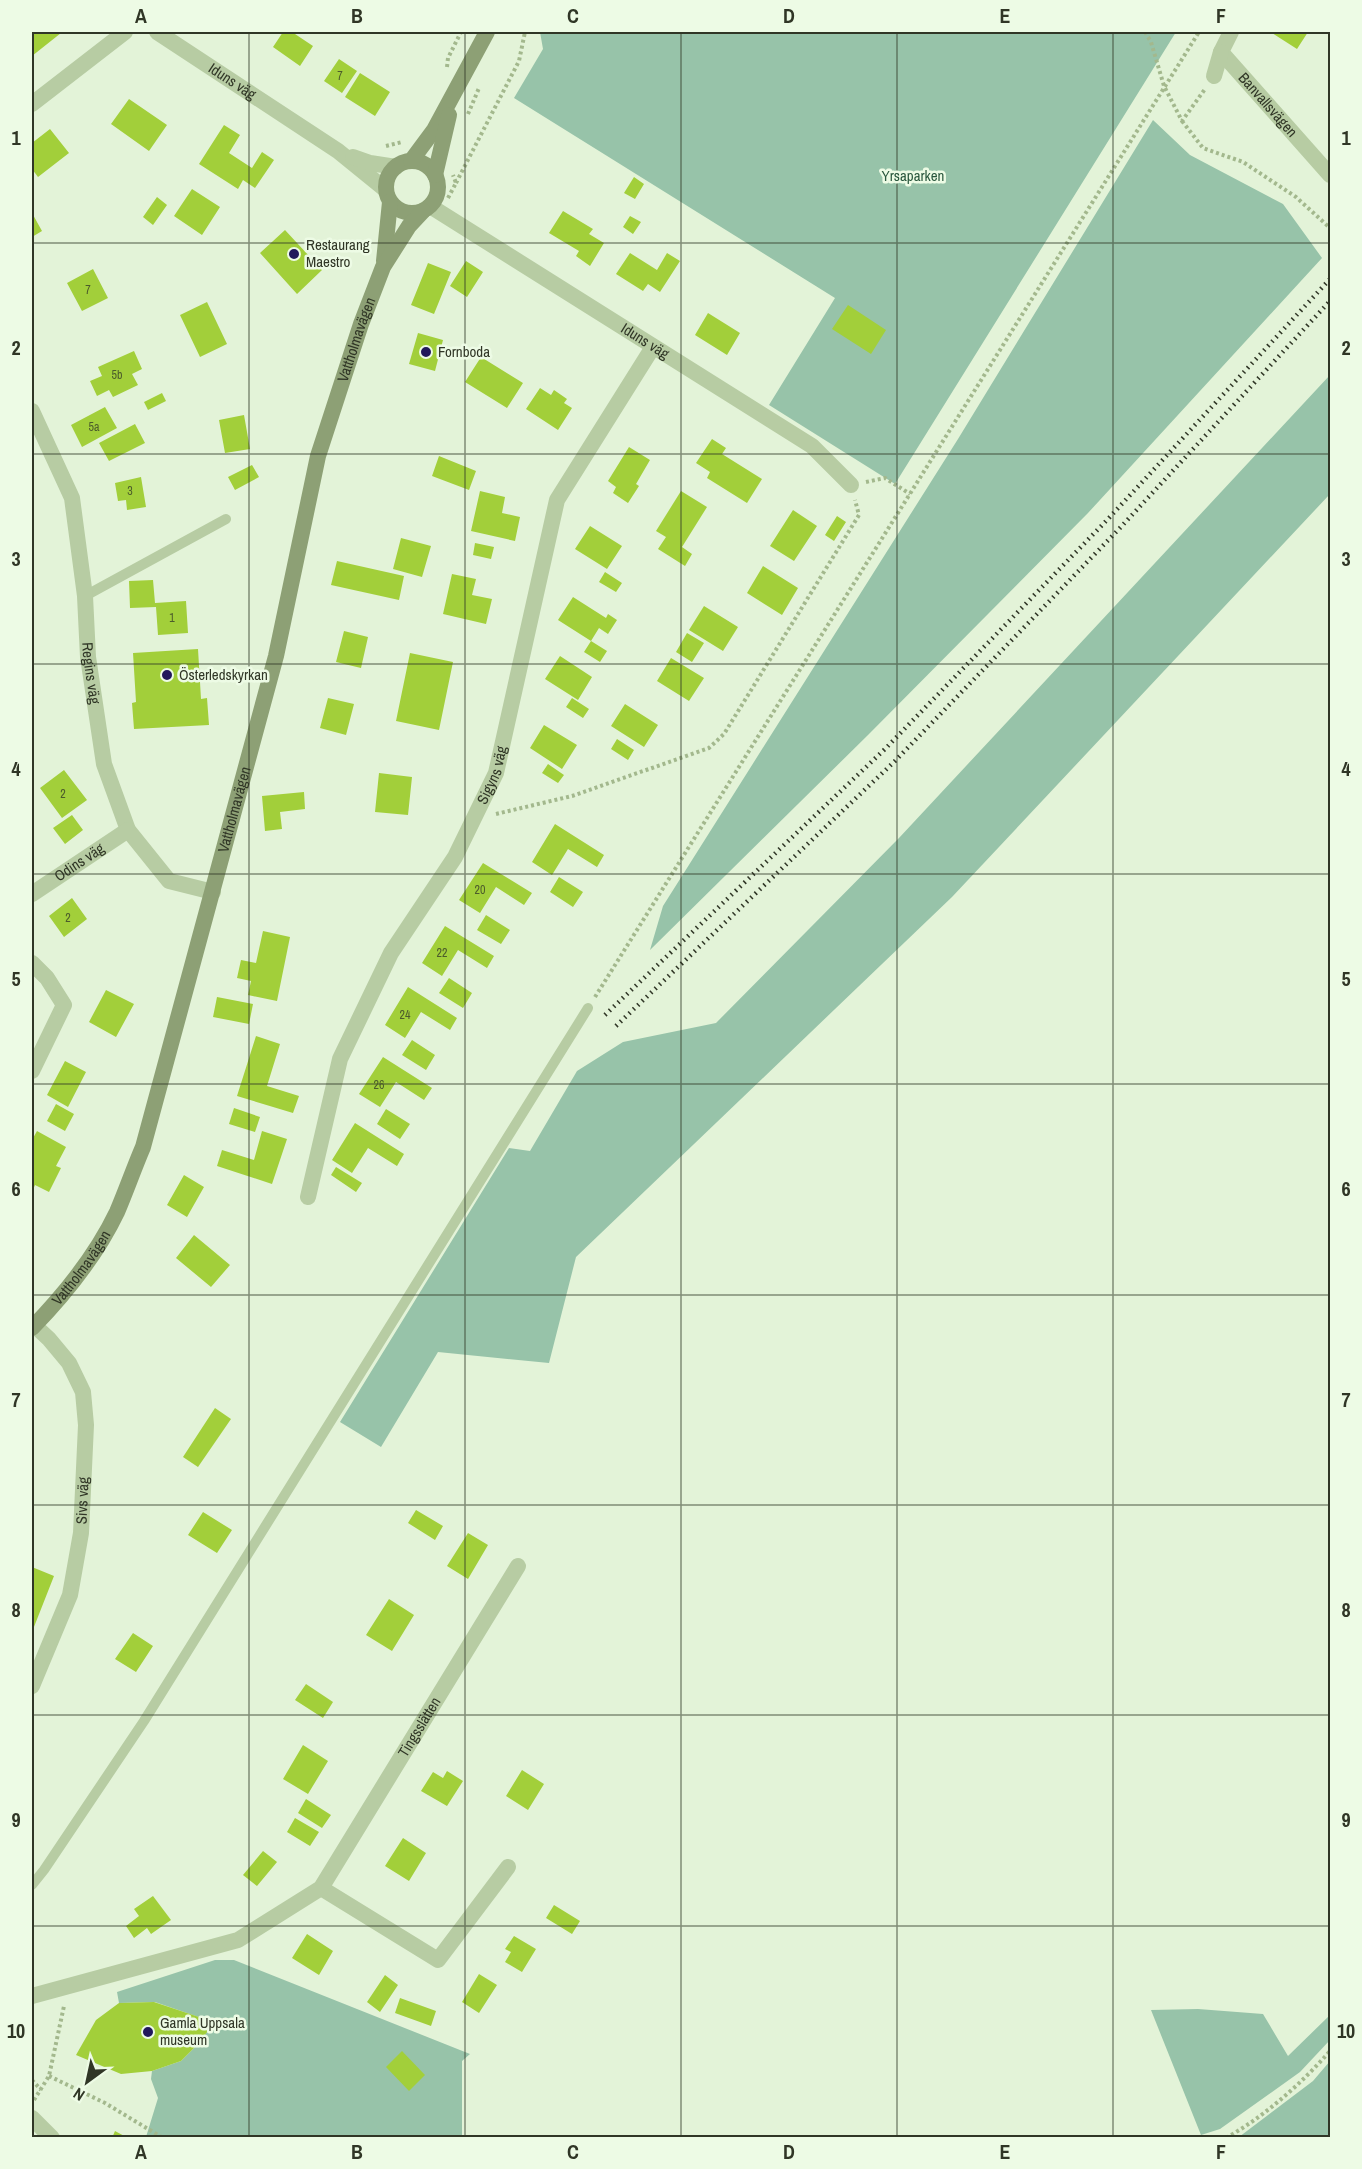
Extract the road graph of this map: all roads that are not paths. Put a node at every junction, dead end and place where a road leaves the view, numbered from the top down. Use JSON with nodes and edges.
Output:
{"nodes":[{"id":1,"x":125,"y":32,"type":"edge"},
{"id":2,"x":157,"y":32,"type":"edge"},
{"id":3,"x":487,"y":32,"type":"edge"},
{"id":4,"x":1231,"y":32,"type":"edge"},
{"id":5,"x":1221,"y":52,"type":"junction"},
{"id":6,"x":1214,"y":76,"type":"road end"},
{"id":7,"x":454,"y":93,"type":"junction"},
{"id":8,"x":32,"y":104,"type":"edge"},
{"id":9,"x":338,"y":151,"type":"junction"},
{"id":10,"x":403,"y":164,"type":"junction"},
{"id":11,"x":435,"y":175,"type":"junction"},
{"id":12,"x":1330,"y":175,"type":"edge"},
{"id":13,"x":388,"y":196,"type":"junction"},
{"id":14,"x":427,"y":209,"type":"junction"},
{"id":15,"x":383,"y":267,"type":"junction"},
{"id":16,"x":653,"y":347,"type":"junction"},
{"id":17,"x":32,"y":411,"type":"edge"},
{"id":18,"x":850,"y":485,"type":"road end"},
{"id":19,"x":226,"y":519,"type":"dead end"},
{"id":20,"x":85,"y":596,"type":"junction"},
{"id":21,"x":128,"y":830,"type":"junction"},
{"id":22,"x":213,"y":892,"type":"junction"},
{"id":23,"x":32,"y":894,"type":"edge"},
{"id":24,"x":32,"y":963,"type":"edge"},
{"id":25,"x":588,"y":1008,"type":"road end"},
{"id":26,"x":32,"y":1071,"type":"edge"},
{"id":27,"x":308,"y":1197,"type":"dead end"},
{"id":28,"x":33,"y":1326,"type":"edge"},
{"id":29,"x":518,"y":1566,"type":"dead end"},
{"id":30,"x":32,"y":1686,"type":"edge"},
{"id":31,"x":508,"y":1867,"type":"dead end"},
{"id":32,"x":32,"y":1885,"type":"edge"},
{"id":33,"x":321,"y":1888,"type":"junction"},
{"id":34,"x":32,"y":1996,"type":"edge"},
{"id":35,"x":32,"y":2118,"type":"edge"},
{"id":36,"x":52,"y":2138,"type":"edge"}],
"edges":[{"from":1,"to":8,"type":"street"},
{"from":2,"to":9,"type":"street","name":"Iduns väg"},
{"from":3,"to":7,"type":"main road"},
{"from":4,"to":5,"type":"street"},
{"from":5,"to":6,"type":"street"},
{"from":5,"to":12,"type":"street","name":"Banvallsvägen"},
{"from":7,"to":10,"type":"main road"},
{"from":7,"to":11,"type":"main road"},
{"from":9,"to":10,"type":"street","name":"Iduns väg"},
{"from":9,"to":13,"type":"street","name":"Iduns väg"},
{"from":10,"to":11,"type":"main road"},
{"from":10,"to":13,"type":"main road"},
{"from":11,"to":14,"type":"main road"},
{"from":13,"to":14,"type":"main road"},
{"from":13,"to":15,"type":"main road","name":"Vattholmavägen"},
{"from":14,"to":15,"type":"main road","name":"Vattholmavägen"},
{"from":14,"to":16,"type":"street","name":"Iduns väg"},
{"from":15,"to":22,"type":"main road","name":"Vattholmavägen"},
{"from":16,"to":18,"type":"street","name":"Iduns väg"},
{"from":16,"to":27,"type":"street","name":"Sigyns väg"},
{"from":17,"to":20,"type":"street","name":"Regins väg"},
{"from":19,"to":20,"type":"lane"},
{"from":20,"to":21,"type":"street","name":"Regins väg"},
{"from":21,"to":22,"type":"street","name":"Regins väg"},
{"from":21,"to":23,"type":"street","name":"Odins väg"},
{"from":22,"to":28,"type":"main road","name":"Vattholmavägen"},
{"from":24,"to":26,"type":"street"},
{"from":25,"to":32,"type":"lane"},
{"from":28,"to":30,"type":"street","name":"Sivs väg"},
{"from":29,"to":33,"type":"street","name":"Tingsslätten"},
{"from":31,"to":33,"type":"street"},
{"from":33,"to":34,"type":"street","name":"Tingsslätten"},
{"from":35,"to":36,"type":"street"}]}
